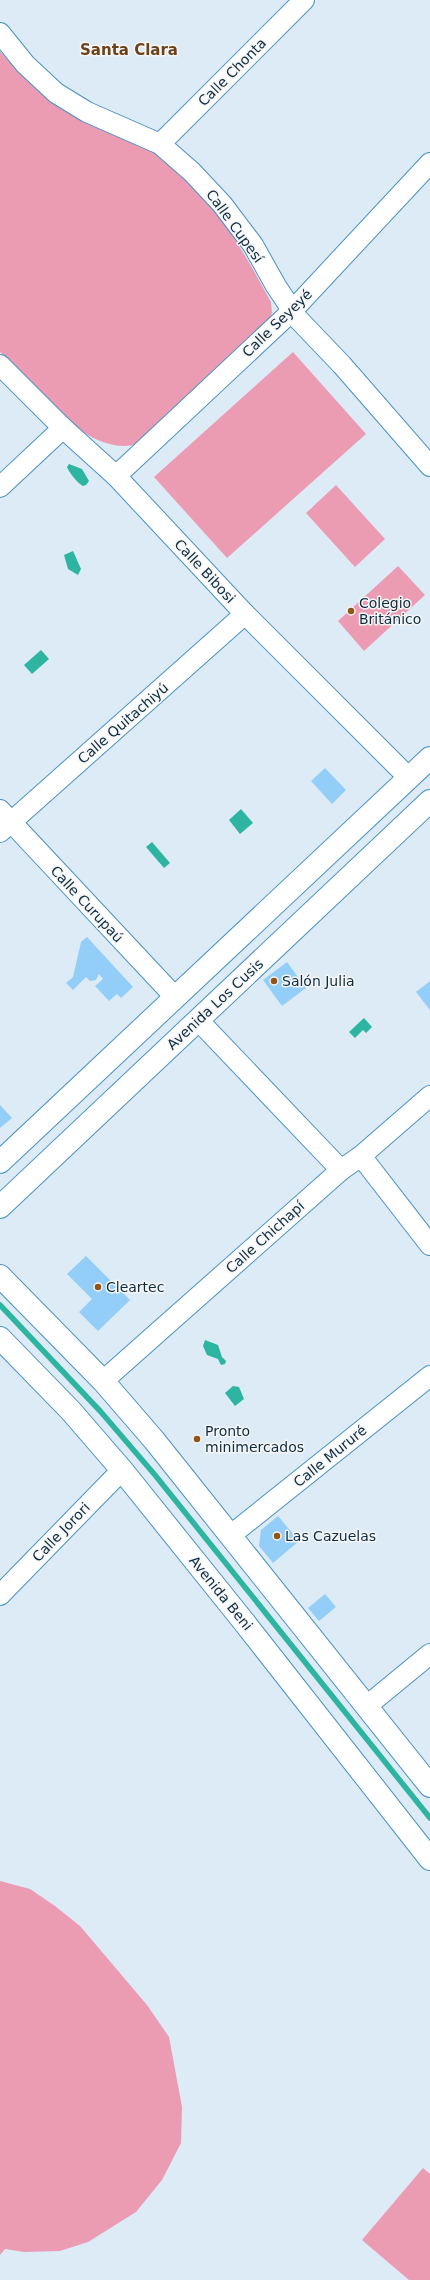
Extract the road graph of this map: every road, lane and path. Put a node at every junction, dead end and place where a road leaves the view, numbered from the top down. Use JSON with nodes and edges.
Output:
{"nodes":[{"id":1,"x":304,"y":0,"type":"edge"},
{"id":2,"x":0,"y":34,"type":"edge"},
{"id":3,"x":160,"y":144,"type":"junction"},
{"id":4,"x":430,"y":163,"type":"edge"},
{"id":5,"x":292,"y":311,"type":"junction"},
{"id":6,"x":0,"y":365,"type":"edge"},
{"id":7,"x":63,"y":428,"type":"junction"},
{"id":8,"x":427,"y":457,"type":"edge"},
{"id":9,"x":116,"y":476,"type":"junction"},
{"id":10,"x":0,"y":487,"type":"edge"},
{"id":11,"x":245,"y":614,"type":"junction"},
{"id":12,"x":430,"y":758,"type":"edge"},
{"id":13,"x":409,"y":778,"type":"junction"},
{"id":14,"x":430,"y":801,"type":"edge"},
{"id":15,"x":4,"y":821,"type":"edge"},
{"id":16,"x":224,"y":951,"type":"junction"},
{"id":17,"x":246,"y":975,"type":"junction"},
{"id":18,"x":175,"y":997,"type":"junction"},
{"id":19,"x":198,"y":1020,"type":"junction"},
{"id":20,"x":430,"y":1096,"type":"edge"},
{"id":21,"x":361,"y":1156,"type":"junction"},
{"id":22,"x":0,"y":1162,"type":"edge"},
{"id":23,"x":341,"y":1170,"type":"junction"},
{"id":24,"x":0,"y":1207,"type":"edge"},
{"id":25,"x":430,"y":1245,"type":"edge"},
{"id":26,"x":0,"y":1276,"type":"edge"},
{"id":27,"x":0,"y":1338,"type":"edge"},
{"id":28,"x":430,"y":1376,"type":"edge"},
{"id":29,"x":103,"y":1381,"type":"junction"},
{"id":30,"x":122,"y":1470,"type":"junction"},
{"id":31,"x":231,"y":1535,"type":"junction"},
{"id":32,"x":0,"y":1595,"type":"edge"},
{"id":33,"x":430,"y":1654,"type":"edge"},
{"id":34,"x":368,"y":1706,"type":"junction"},
{"id":35,"x":430,"y":1786,"type":"edge"},
{"id":36,"x":430,"y":1859,"type":"edge"}],
"edges":[{"from":1,"to":3,"type":"street","name":"Calle Chonta"},
{"from":2,"to":3,"type":"street","name":"Calle Cupesí"},
{"from":3,"to":5,"type":"street","name":"Calle Cupesí"},
{"from":4,"to":5,"type":"street","name":"Calle Seyeyé"},
{"from":5,"to":8,"type":"street","name":"Calle Cupesí"},
{"from":5,"to":9,"type":"street","name":"Calle Seyeyé"},
{"from":6,"to":7,"type":"street","name":"Calle Bibosi"},
{"from":7,"to":9,"type":"street","name":"Calle Bibosi"},
{"from":7,"to":10,"type":"street"},
{"from":9,"to":11,"type":"street","name":"Calle Bibosi"},
{"from":11,"to":13,"type":"street","name":"Calle Bibosi"},
{"from":11,"to":15,"type":"street","name":"Calle Quitachiyú"},
{"from":12,"to":13,"type":"street"},
{"from":13,"to":16,"type":"street"},
{"from":14,"to":17,"type":"street","name":"Avenida Los Cusis"},
{"from":15,"to":18,"type":"street","name":"Calle Curupaú"},
{"from":16,"to":17,"type":"street"},
{"from":16,"to":18,"type":"street"},
{"from":17,"to":19,"type":"street","name":"Avenida Los Cusis"},
{"from":18,"to":22,"type":"street"},
{"from":19,"to":23,"type":"street"},
{"from":19,"to":24,"type":"street","name":"Avenida Los Cusis"},
{"from":20,"to":21,"type":"street","name":"Calle Chichapí"},
{"from":21,"to":23,"type":"street","name":"Calle Chichapí"},
{"from":21,"to":25,"type":"street"},
{"from":23,"to":29,"type":"street","name":"Calle Chichapí"},
{"from":26,"to":29,"type":"street"},
{"from":27,"to":30,"type":"street","name":"Avenida Beni"},
{"from":28,"to":31,"type":"street","name":"Calle Mururé"},
{"from":29,"to":31,"type":"street"},
{"from":30,"to":32,"type":"street","name":"Calle Jorori"},
{"from":30,"to":36,"type":"street","name":"Avenida Beni"},
{"from":31,"to":34,"type":"street"},
{"from":33,"to":34,"type":"street"},
{"from":34,"to":35,"type":"street"}]}
